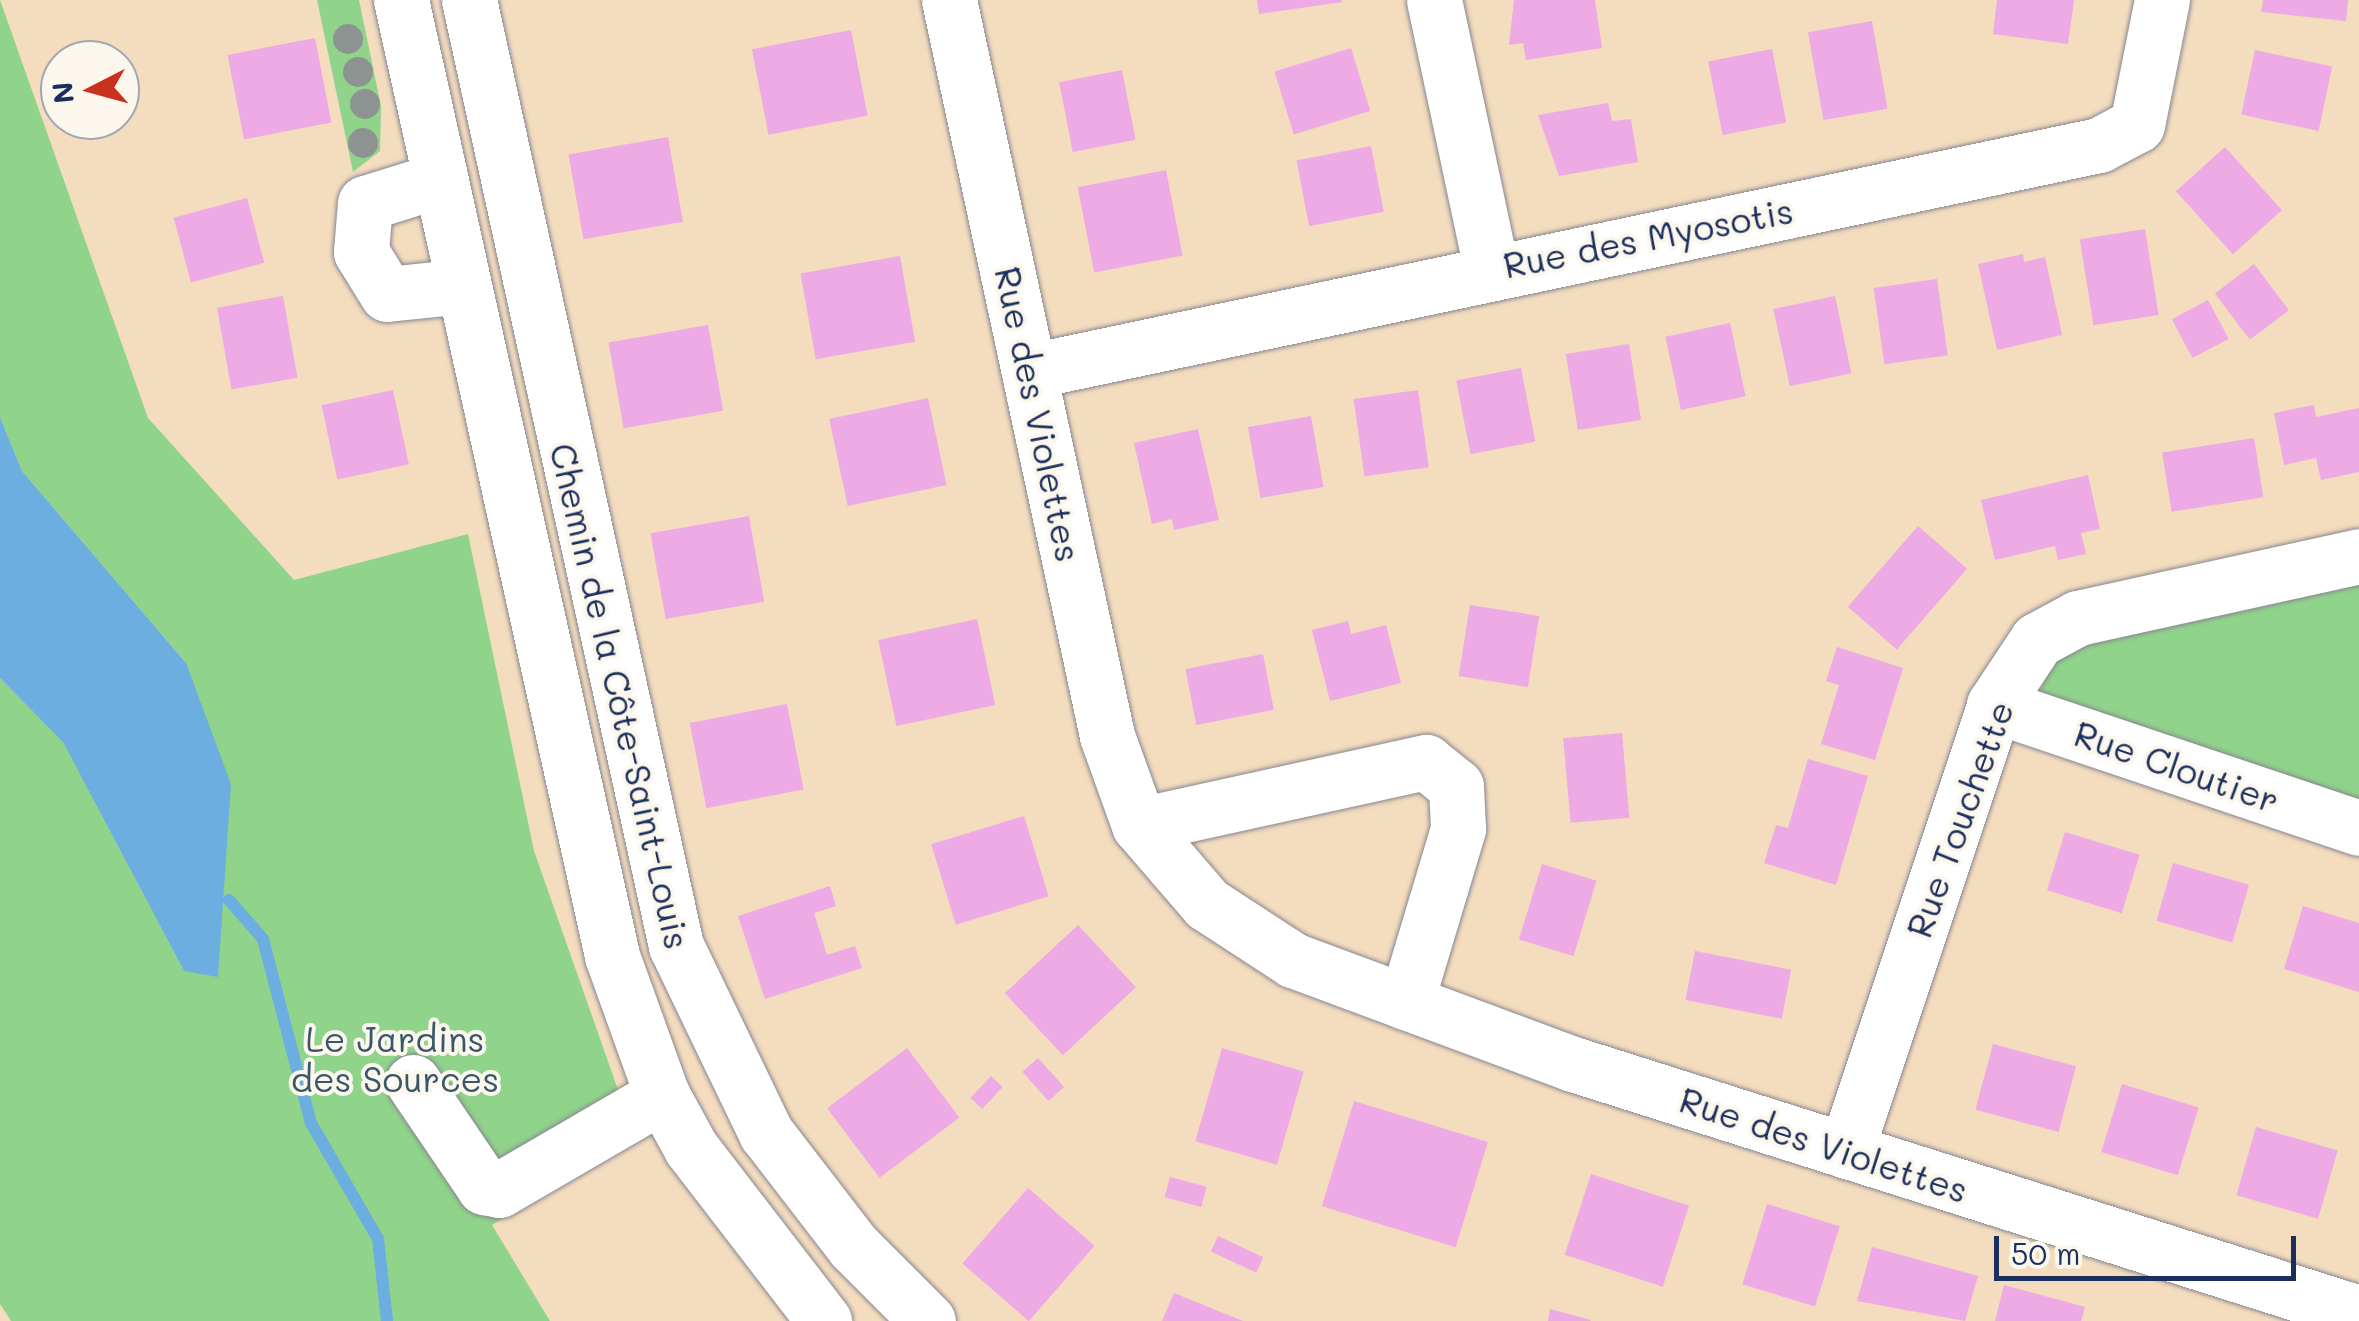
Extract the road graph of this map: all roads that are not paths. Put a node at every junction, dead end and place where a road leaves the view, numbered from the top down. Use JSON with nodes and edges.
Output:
{"nodes":[{"id":1,"x":949,"y":0,"type":"edge"},
{"id":2,"x":1434,"y":0,"type":"edge"},
{"id":3,"x":2162,"y":0,"type":"edge"},
{"id":4,"x":481,"y":3,"type":"edge"},
{"id":5,"x":403,"y":10,"type":"edge"},
{"id":6,"x":439,"y":180,"type":"junction"},
{"id":7,"x":1491,"y":268,"type":"junction"},
{"id":8,"x":463,"y":286,"type":"junction"},
{"id":9,"x":1031,"y":372,"type":"junction"},
{"id":10,"x":2359,"y":556,"type":"edge"},
{"id":11,"x":1994,"y":704,"type":"junction"},
{"id":12,"x":1139,"y":825,"type":"junction"},
{"id":13,"x":2359,"y":828,"type":"edge"},
{"id":14,"x":1406,"y":1002,"type":"junction"},
{"id":15,"x":413,"y":1082,"type":"dead end"},
{"id":16,"x":662,"y":1096,"type":"junction"},
{"id":17,"x":1846,"y":1151,"type":"junction"},
{"id":18,"x":878,"y":1274,"type":"junction"},
{"id":19,"x":2359,"y":1313,"type":"edge"},
{"id":20,"x":824,"y":1321,"type":"edge"},
{"id":21,"x":836,"y":1321,"type":"edge"},
{"id":22,"x":928,"y":1321,"type":"edge"}],
"edges":[{"from":1,"to":9,"type":"street","name":"Rue des Violettes"},
{"from":2,"to":7,"type":"street"},
{"from":3,"to":7,"type":"street","name":"Rue des Myosotis"},
{"from":4,"to":5,"type":"street"},
{"from":4,"to":18,"type":"street","name":"Chemin de la Côte-Saint-Louis"},
{"from":5,"to":6,"type":"street","name":"Chemin de la Côte-Saint-Louis"},
{"from":6,"to":8,"type":"street","name":"Chemin de la Côte-Saint-Louis"},
{"from":6,"to":8,"type":"street"},
{"from":7,"to":9,"type":"street","name":"Rue des Myosotis"},
{"from":8,"to":16,"type":"street","name":"Chemin de la Côte-Saint-Louis"},
{"from":9,"to":12,"type":"street","name":"Rue des Violettes"},
{"from":10,"to":11,"type":"street","name":"Rue Touchette"},
{"from":11,"to":13,"type":"street","name":"Rue Cloutier"},
{"from":11,"to":17,"type":"street","name":"Rue Touchette"},
{"from":12,"to":14,"type":"street","name":"Rue des Violettes"},
{"from":12,"to":14,"type":"street"},
{"from":14,"to":17,"type":"street","name":"Rue des Violettes"},
{"from":15,"to":16,"type":"street"},
{"from":16,"to":20,"type":"street","name":"Chemin de la Côte-Saint-Louis"},
{"from":17,"to":19,"type":"street","name":"Rue des Violettes"},
{"from":18,"to":21,"type":"street"},
{"from":18,"to":22,"type":"street","name":"Chemin de la Côte-Saint-Louis"}]}
